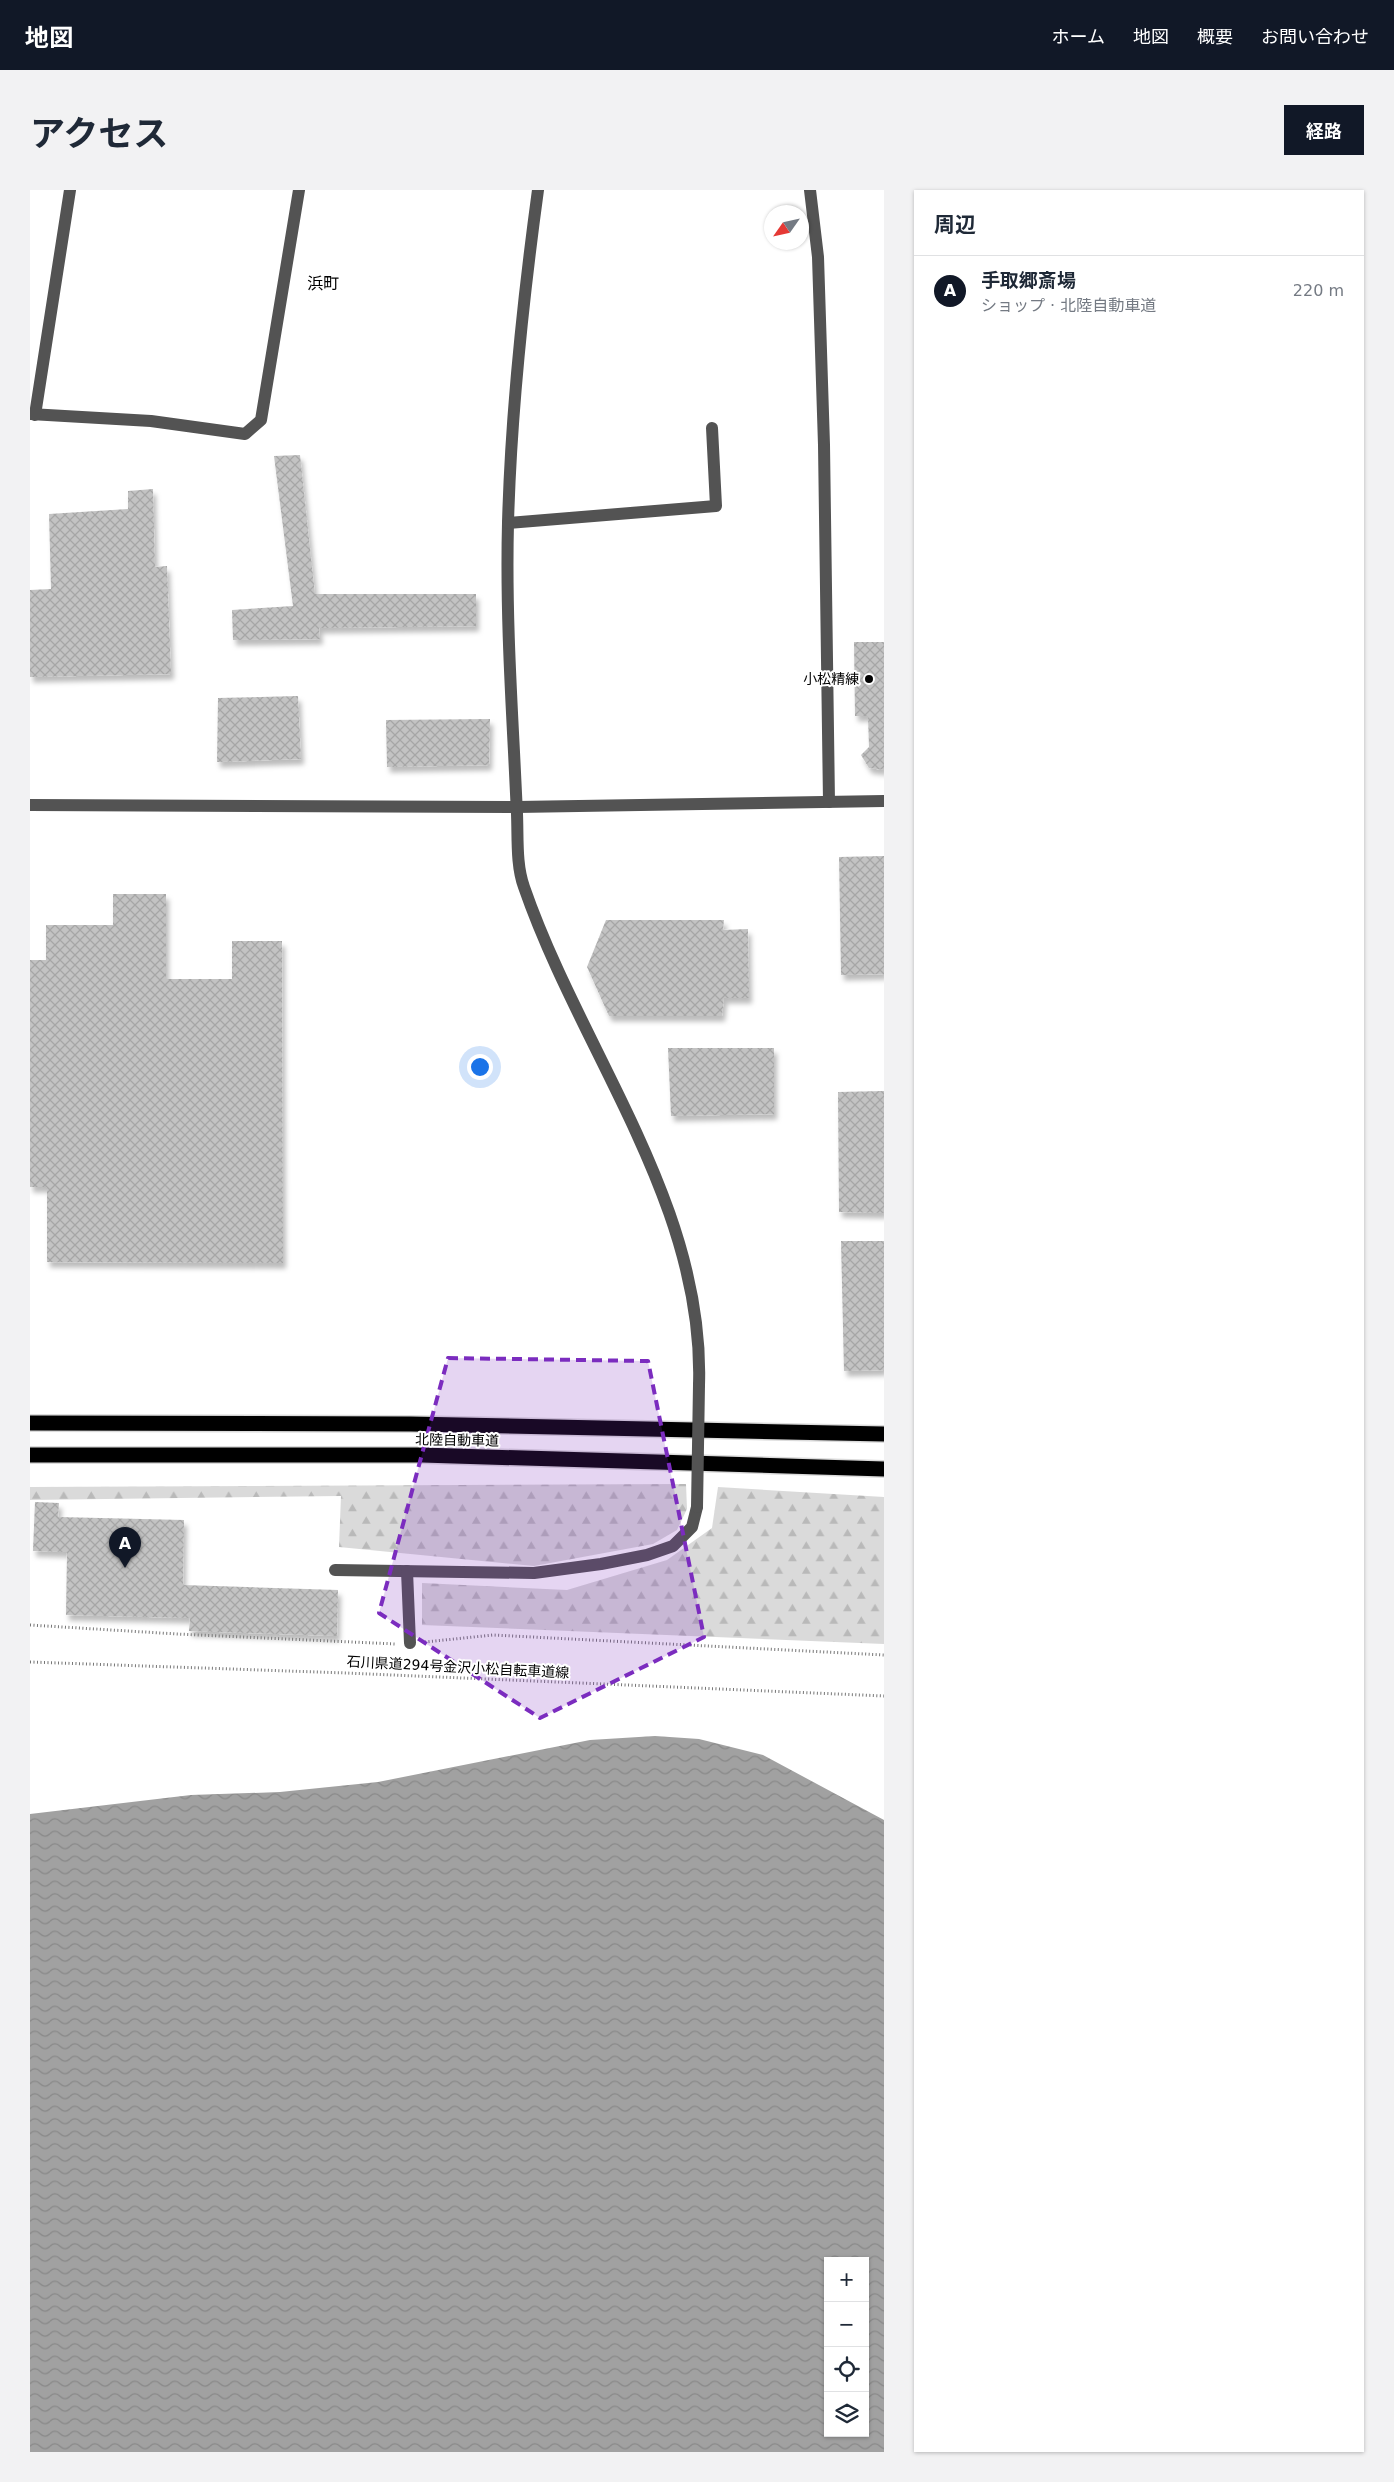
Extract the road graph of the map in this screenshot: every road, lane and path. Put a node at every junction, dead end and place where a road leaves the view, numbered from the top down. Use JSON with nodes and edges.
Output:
{"nodes":[{"id":1,"x":70,"y":190,"type":"edge"},
{"id":2,"x":299,"y":190,"type":"edge"},
{"id":3,"x":538,"y":190,"type":"edge"},
{"id":4,"x":810,"y":190,"type":"edge"},
{"id":5,"x":32,"y":414,"type":"edge"},
{"id":6,"x":712,"y":428,"type":"dead end"},
{"id":7,"x":508,"y":523,"type":"junction"},
{"id":8,"x":884,"y":801,"type":"edge"},
{"id":9,"x":829,"y":802,"type":"junction"},
{"id":10,"x":30,"y":805,"type":"edge"},
{"id":11,"x":517,"y":807,"type":"junction"},
{"id":12,"x":30,"y":1423,"type":"edge"},
{"id":13,"x":884,"y":1434,"type":"edge"},
{"id":14,"x":30,"y":1455,"type":"edge"},
{"id":15,"x":884,"y":1469,"type":"edge"},
{"id":16,"x":335,"y":1570,"type":"dead end"},
{"id":17,"x":407,"y":1572,"type":"junction"},
{"id":18,"x":30,"y":1625,"type":"edge"},
{"id":19,"x":410,"y":1643,"type":"junction"},
{"id":20,"x":884,"y":1655,"type":"edge"},
{"id":21,"x":30,"y":1662,"type":"edge"},
{"id":22,"x":884,"y":1696,"type":"edge"}],
"edges":[{"from":1,"to":5,"type":"street"},
{"from":2,"to":5,"type":"street"},
{"from":3,"to":7,"type":"street"},
{"from":4,"to":9,"type":"street"},
{"from":6,"to":7,"type":"street"},
{"from":7,"to":11,"type":"street"},
{"from":8,"to":9,"type":"street"},
{"from":9,"to":11,"type":"street"},
{"from":10,"to":11,"type":"street"},
{"from":11,"to":17,"type":"street","bridge":true},
{"from":12,"to":13,"type":"highway","name":"北陸自動車道"},
{"from":14,"to":15,"type":"highway","name":"北陸自動車道"},
{"from":16,"to":17,"type":"street"},
{"from":17,"to":19,"type":"street"},
{"from":18,"to":19,"type":"path"},
{"from":19,"to":20,"type":"path"},
{"from":21,"to":22,"type":"path","name":"石川県道294号金沢小松自転車道線"}]}
